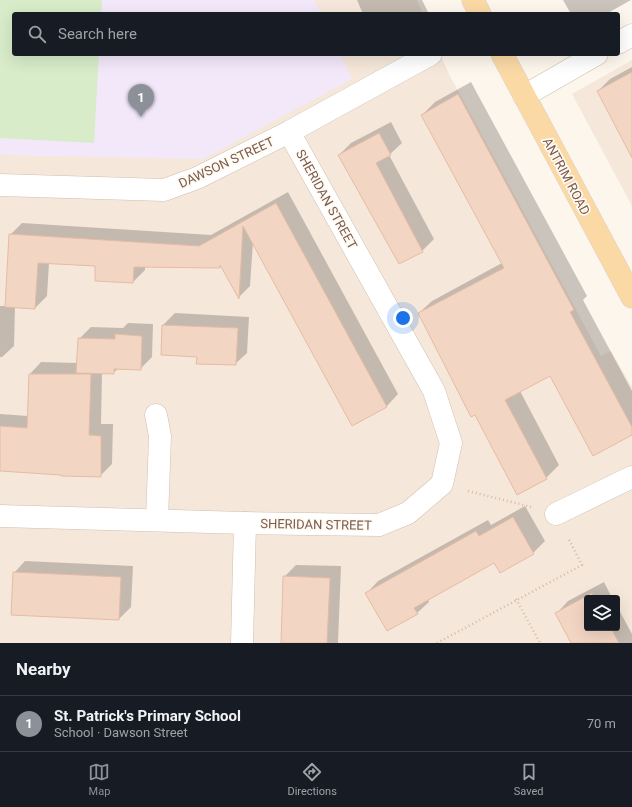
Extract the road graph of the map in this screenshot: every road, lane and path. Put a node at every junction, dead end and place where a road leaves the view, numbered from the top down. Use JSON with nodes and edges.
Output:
{"nodes":[{"id":1,"x":473,"y":0,"type":"edge"},
{"id":2,"x":479,"y":12,"type":"edge"},
{"id":3,"x":632,"y":35,"type":"edge"},
{"id":4,"x":620,"y":41,"type":"edge"},
{"id":5,"x":427,"y":56,"type":"edge"},
{"id":6,"x":503,"y":56,"type":"edge"},
{"id":7,"x":594,"y":56,"type":"edge"},
{"id":8,"x":524,"y":96,"type":"junction"},
{"id":9,"x":290,"y":132,"type":"junction"},
{"id":10,"x":0,"y":185,"type":"edge"},
{"id":11,"x":632,"y":297,"type":"edge"},
{"id":12,"x":156,"y":415,"type":"dead end"},
{"id":13,"x":632,"y":477,"type":"edge"},
{"id":14,"x":442,"y":484,"type":"junction"},
{"id":15,"x":556,"y":514,"type":"junction"},
{"id":16,"x":0,"y":516,"type":"edge"},
{"id":17,"x":157,"y":520,"type":"junction"},
{"id":18,"x":245,"y":523,"type":"junction"},
{"id":19,"x":516,"y":599,"type":"junction"},
{"id":20,"x":242,"y":643,"type":"edge"},
{"id":21,"x":439,"y":643,"type":"edge"},
{"id":22,"x":540,"y":643,"type":"edge"}],
"edges":[{"from":1,"to":2,"type":"main road"},
{"from":3,"to":4,"type":"street"},
{"from":5,"to":9,"type":"street","name":"DAWSON STREET"},
{"from":6,"to":8,"type":"main road","name":"ANTRIM ROAD"},
{"from":7,"to":8,"type":"street"},
{"from":8,"to":11,"type":"main road","name":"ANTRIM ROAD"},
{"from":9,"to":10,"type":"street","name":"DAWSON STREET"},
{"from":9,"to":14,"type":"street","name":"SHERIDAN STREET"},
{"from":12,"to":17,"type":"street"},
{"from":13,"to":15,"type":"street"},
{"from":14,"to":15,"type":"path"},
{"from":14,"to":18,"type":"street","name":"SHERIDAN STREET"},
{"from":15,"to":19,"type":"path"},
{"from":16,"to":17,"type":"street","name":"SHERIDAN STREET"},
{"from":17,"to":18,"type":"street","name":"SHERIDAN STREET"},
{"from":18,"to":20,"type":"street"},
{"from":19,"to":21,"type":"path"},
{"from":19,"to":22,"type":"path"}]}
